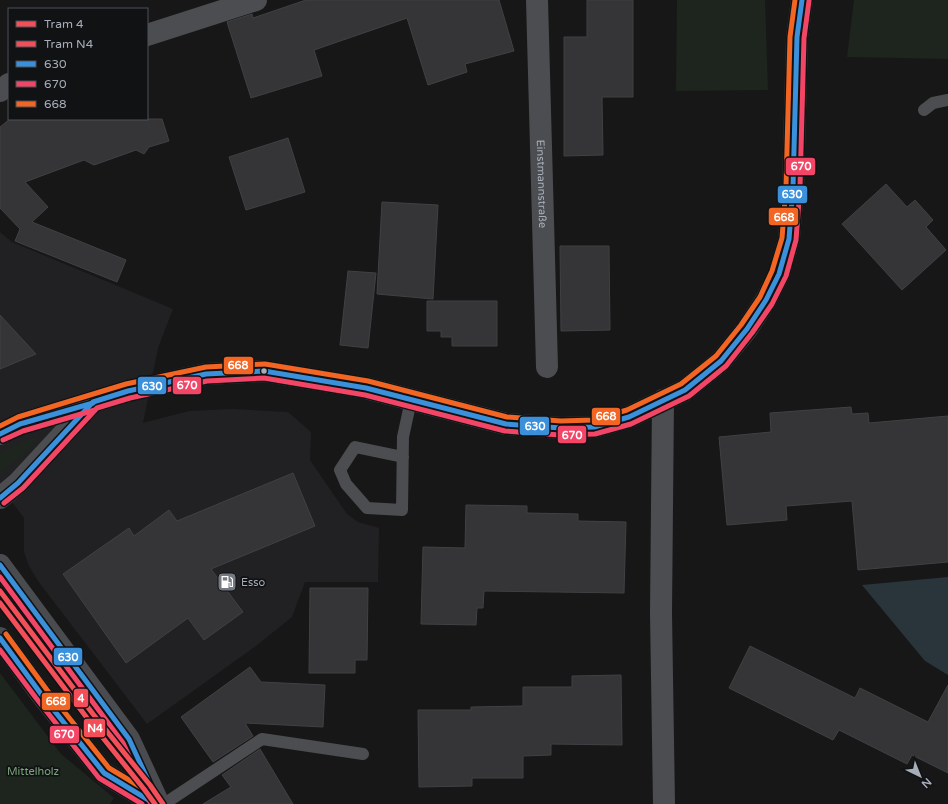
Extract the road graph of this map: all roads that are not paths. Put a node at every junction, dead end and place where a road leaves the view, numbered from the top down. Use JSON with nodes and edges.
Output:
{"nodes":[{"id":1,"x":256,"y":0,"type":"edge"},
{"id":2,"x":537,"y":0,"type":"edge"},
{"id":3,"x":802,"y":0,"type":"edge"},
{"id":4,"x":148,"y":35,"type":"edge"},
{"id":5,"x":8,"y":85,"type":"edge"},
{"id":6,"x":0,"y":91,"type":"edge"},
{"id":7,"x":948,"y":100,"type":"edge"},
{"id":8,"x":924,"y":110,"type":"dead end"},
{"id":9,"x":546,"y":367,"type":"dead end"},
{"id":10,"x":411,"y":400,"type":"junction"},
{"id":11,"x":663,"y":400,"type":"junction"},
{"id":12,"x":93,"y":402,"type":"junction"},
{"id":13,"x":0,"y":434,"type":"edge"},
{"id":14,"x":403,"y":457,"type":"junction"},
{"id":15,"x":0,"y":498,"type":"edge"},
{"id":16,"x":0,"y":565,"type":"edge"},
{"id":17,"x":0,"y":638,"type":"edge"},
{"id":18,"x":363,"y":754,"type":"dead end"},
{"id":19,"x":155,"y":804,"type":"edge"},
{"id":20,"x":159,"y":804,"type":"edge"},
{"id":21,"x":164,"y":804,"type":"edge"},
{"id":22,"x":664,"y":804,"type":"edge"}],
"edges":[{"from":1,"to":4,"type":"street"},
{"from":2,"to":9,"type":"street","name":"Einstmannstraße"},
{"from":3,"to":11,"type":"street"},
{"from":5,"to":6,"type":"street"},
{"from":7,"to":8,"type":"lane"},
{"from":10,"to":11,"type":"street"},
{"from":10,"to":12,"type":"street"},
{"from":10,"to":14,"type":"lane"},
{"from":11,"to":22,"type":"street"},
{"from":12,"to":13,"type":"street"},
{"from":12,"to":15,"type":"street"},
{"from":14,"to":14,"type":"lane"},
{"from":16,"to":20,"type":"street"},
{"from":17,"to":19,"type":"street"},
{"from":18,"to":21,"type":"lane"}]}
